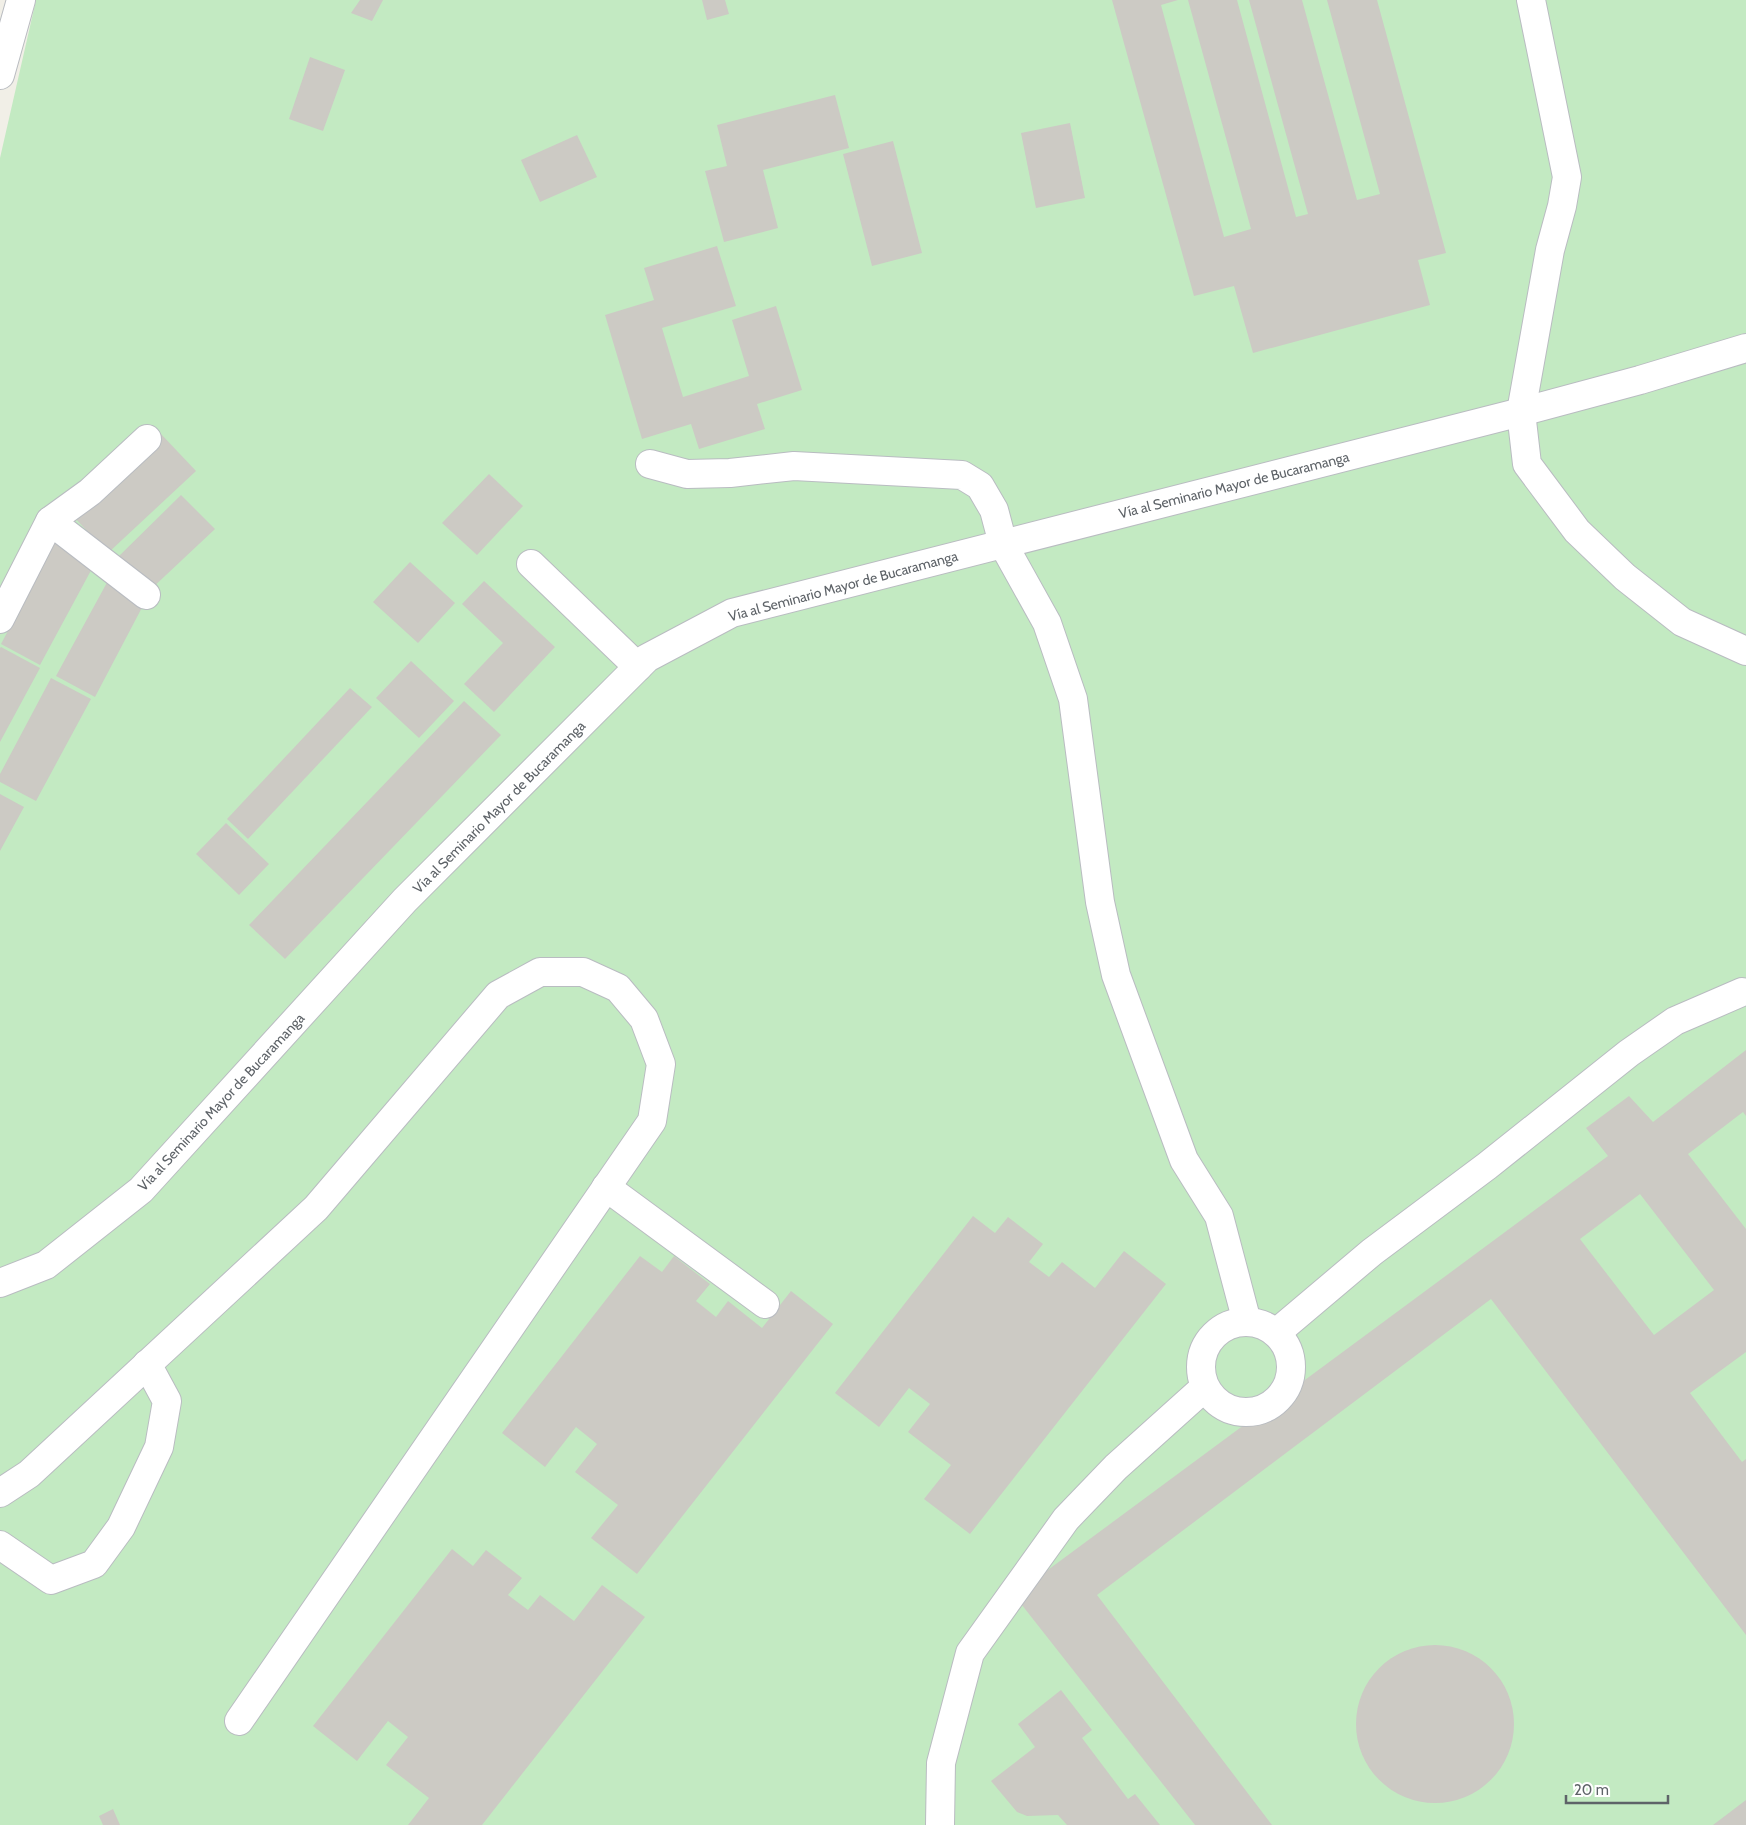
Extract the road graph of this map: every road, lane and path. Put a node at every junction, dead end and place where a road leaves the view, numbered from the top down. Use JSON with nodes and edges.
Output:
{"nodes":[{"id":1,"x":22,"y":0,"type":"edge"},
{"id":2,"x":1531,"y":0,"type":"edge"},
{"id":3,"x":0,"y":75,"type":"edge"},
{"id":4,"x":1746,"y":348,"type":"edge"},
{"id":5,"x":1521,"y":412,"type":"junction"},
{"id":6,"x":147,"y":439,"type":"dead end"},
{"id":7,"x":650,"y":464,"type":"dead end"},
{"id":8,"x":50,"y":521,"type":"junction"},
{"id":9,"x":1003,"y":544,"type":"junction"},
{"id":10,"x":531,"y":564,"type":"dead end"},
{"id":11,"x":146,"y":595,"type":"dead end"},
{"id":12,"x":0,"y":619,"type":"edge"},
{"id":13,"x":1746,"y":651,"type":"edge"},
{"id":14,"x":638,"y":667,"type":"junction"},
{"id":15,"x":1742,"y":992,"type":"dead end"},
{"id":16,"x":606,"y":1187,"type":"junction"},
{"id":17,"x":0,"y":1283,"type":"edge"},
{"id":18,"x":765,"y":1304,"type":"dead end"},
{"id":19,"x":1247,"y":1322,"type":"junction"},
{"id":20,"x":1276,"y":1333,"type":"junction"},
{"id":21,"x":148,"y":1364,"type":"junction"},
{"id":22,"x":1205,"y":1387,"type":"junction"},
{"id":23,"x":0,"y":1493,"type":"edge"},
{"id":24,"x":0,"y":1545,"type":"edge"},
{"id":25,"x":239,"y":1722,"type":"dead end"},
{"id":26,"x":940,"y":1825,"type":"edge"}],
"edges":[{"from":1,"to":3,"type":"street"},
{"from":2,"to":5,"type":"street"},
{"from":4,"to":5,"type":"street","name":"Vía al Seminario Mayor de Bucaramanga"},
{"from":5,"to":9,"type":"street","name":"Vía al Seminario Mayor de Bucaramanga"},
{"from":5,"to":13,"type":"street"},
{"from":6,"to":8,"type":"street"},
{"from":7,"to":9,"type":"street"},
{"from":8,"to":11,"type":"street"},
{"from":8,"to":12,"type":"street"},
{"from":9,"to":14,"type":"street","name":"Vía al Seminario Mayor de Bucaramanga"},
{"from":9,"to":19,"type":"street"},
{"from":10,"to":14,"type":"street"},
{"from":14,"to":17,"type":"street","name":"Vía al Seminario Mayor de Bucaramanga"},
{"from":15,"to":20,"type":"street"},
{"from":16,"to":18,"type":"street"},
{"from":16,"to":21,"type":"street"},
{"from":16,"to":25,"type":"street"},
{"from":19,"to":20,"type":"street"},
{"from":19,"to":22,"type":"street"},
{"from":20,"to":22,"type":"street"},
{"from":21,"to":23,"type":"street"},
{"from":21,"to":24,"type":"street"},
{"from":22,"to":26,"type":"street"}]}
